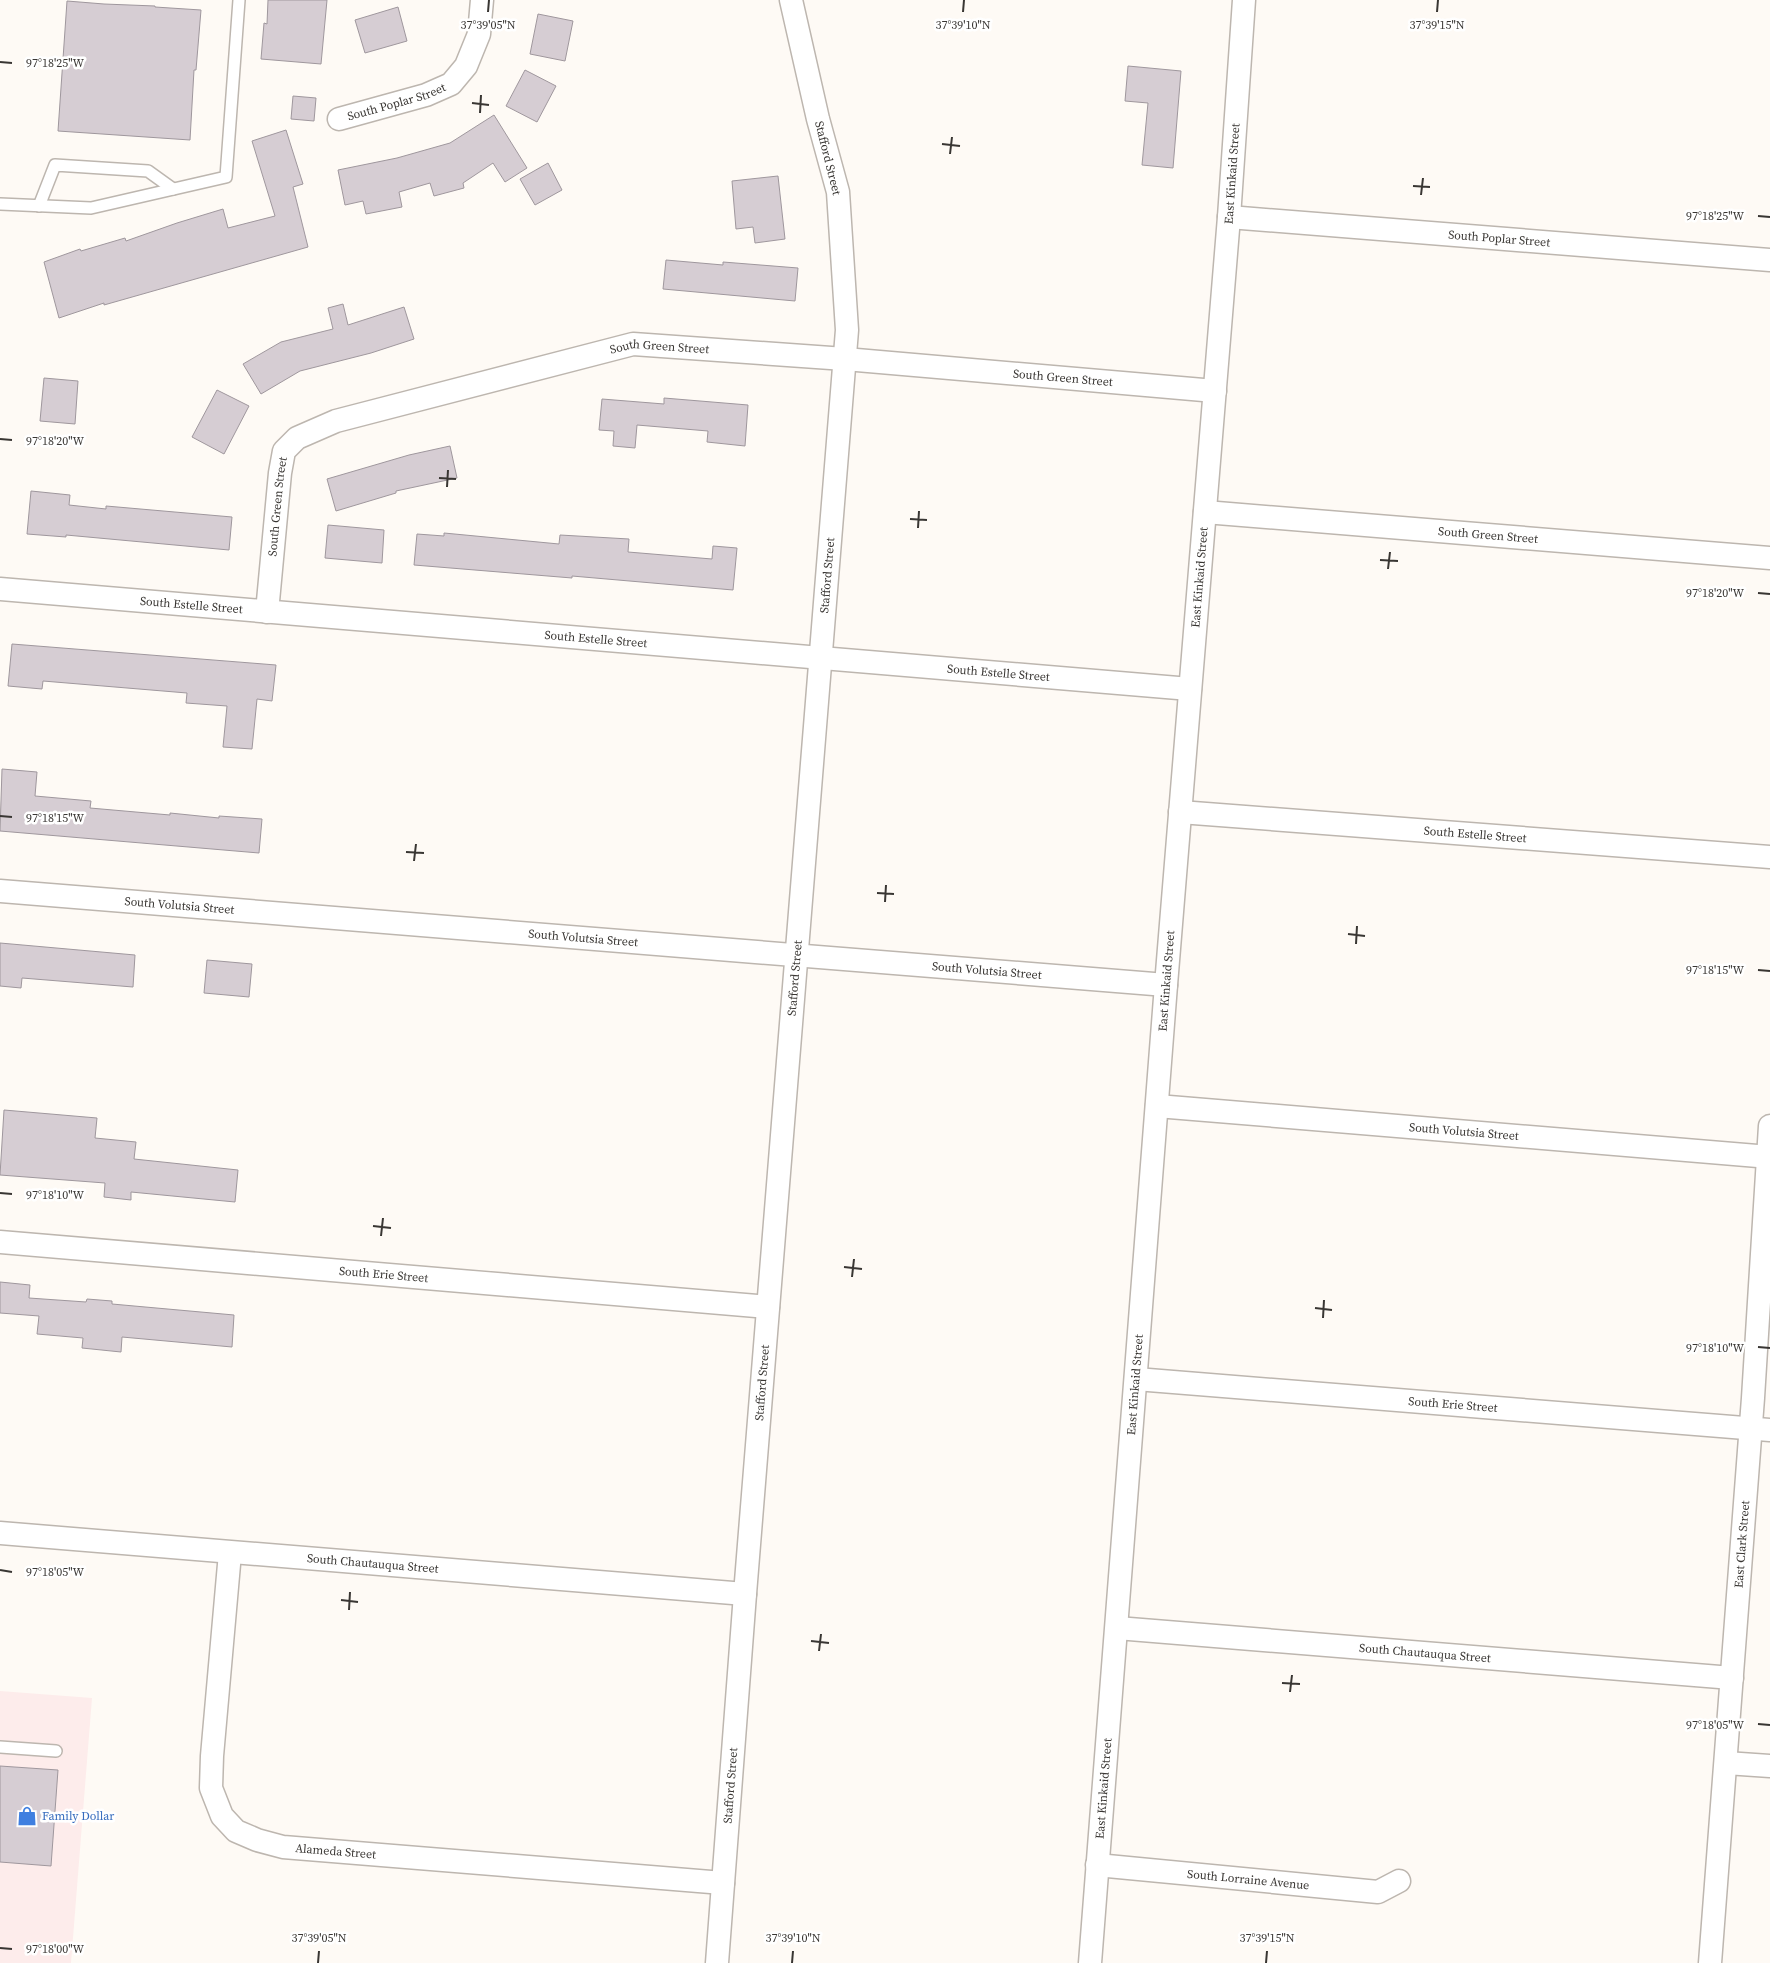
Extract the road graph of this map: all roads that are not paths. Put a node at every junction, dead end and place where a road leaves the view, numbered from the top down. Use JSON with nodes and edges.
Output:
{"nodes":[{"id":1,"x":239,"y":0,"type":"edge"},
{"id":2,"x":482,"y":0,"type":"edge"},
{"id":3,"x":790,"y":0,"type":"edge"},
{"id":4,"x":1244,"y":0,"type":"edge"},
{"id":5,"x":339,"y":119,"type":"dead end"},
{"id":6,"x":173,"y":190,"type":"junction"},
{"id":7,"x":0,"y":204,"type":"edge"},
{"id":8,"x":39,"y":206,"type":"junction"},
{"id":9,"x":1229,"y":217,"type":"junction"},
{"id":10,"x":1770,"y":260,"type":"edge"},
{"id":11,"x":845,"y":359,"type":"junction"},
{"id":12,"x":1215,"y":390,"type":"junction"},
{"id":13,"x":1205,"y":512,"type":"junction"},
{"id":14,"x":1770,"y":558,"type":"edge"},
{"id":15,"x":0,"y":589,"type":"edge"},
{"id":16,"x":267,"y":612,"type":"junction"},
{"id":17,"x":820,"y":657,"type":"junction"},
{"id":18,"x":1190,"y":689,"type":"junction"},
{"id":19,"x":1180,"y":812,"type":"junction"},
{"id":20,"x":1770,"y":857,"type":"edge"},
{"id":21,"x":0,"y":891,"type":"edge"},
{"id":22,"x":797,"y":954,"type":"junction"},
{"id":23,"x":1166,"y":985,"type":"junction"},
{"id":24,"x":1157,"y":1106,"type":"junction"},
{"id":25,"x":1770,"y":1126,"type":"edge"},
{"id":26,"x":1770,"y":1157,"type":"edge"},
{"id":27,"x":0,"y":1242,"type":"edge"},
{"id":28,"x":768,"y":1308,"type":"junction"},
{"id":29,"x":1136,"y":1379,"type":"junction"},
{"id":30,"x":1760,"y":1429,"type":"edge"},
{"id":31,"x":0,"y":1533,"type":"edge"},
{"id":32,"x":230,"y":1553,"type":"junction"},
{"id":33,"x":745,"y":1594,"type":"junction"},
{"id":34,"x":1116,"y":1628,"type":"junction"},
{"id":35,"x":1732,"y":1678,"type":"junction"},
{"id":36,"x":0,"y":1747,"type":"edge"},
{"id":37,"x":56,"y":1751,"type":"dead end"},
{"id":38,"x":1726,"y":1763,"type":"junction"},
{"id":39,"x":1770,"y":1766,"type":"edge"},
{"id":40,"x":1097,"y":1866,"type":"junction"},
{"id":41,"x":1399,"y":1881,"type":"dead end"},
{"id":42,"x":723,"y":1883,"type":"junction"},
{"id":43,"x":717,"y":1963,"type":"edge"},
{"id":44,"x":1090,"y":1963,"type":"edge"},
{"id":45,"x":1710,"y":1963,"type":"edge"}],
"edges":[{"from":1,"to":6,"type":"lane"},
{"from":2,"to":5,"type":"street","name":"South Poplar Street"},
{"from":3,"to":11,"type":"street","name":"Stafford Street"},
{"from":4,"to":9,"type":"street","name":"East Kinkaid Street"},
{"from":6,"to":8,"type":"lane"},
{"from":6,"to":8,"type":"lane"},
{"from":7,"to":8,"type":"lane"},
{"from":9,"to":10,"type":"street","name":"South Poplar Street"},
{"from":9,"to":12,"type":"street","name":"East Kinkaid Street"},
{"from":11,"to":12,"type":"street","name":"South Green Street"},
{"from":11,"to":16,"type":"street","name":"South Green Street"},
{"from":11,"to":17,"type":"street","name":"Stafford Street"},
{"from":12,"to":13,"type":"street","name":"East Kinkaid Street"},
{"from":13,"to":14,"type":"street","name":"South Green Street"},
{"from":13,"to":18,"type":"street","name":"East Kinkaid Street"},
{"from":15,"to":16,"type":"street","name":"South Estelle Street"},
{"from":16,"to":17,"type":"street","name":"South Estelle Street"},
{"from":17,"to":18,"type":"street","name":"South Estelle Street"},
{"from":17,"to":22,"type":"street","name":"Stafford Street"},
{"from":18,"to":19,"type":"street","name":"East Kinkaid Street"},
{"from":19,"to":20,"type":"street","name":"South Estelle Street"},
{"from":19,"to":23,"type":"street","name":"East Kinkaid Street"},
{"from":21,"to":22,"type":"street","name":"South Volutsia Street"},
{"from":22,"to":23,"type":"street","name":"South Volutsia Street"},
{"from":22,"to":28,"type":"street","name":"Stafford Street"},
{"from":23,"to":24,"type":"street","name":"East Kinkaid Street"},
{"from":24,"to":26,"type":"street","name":"South Volutsia Street"},
{"from":24,"to":29,"type":"street","name":"East Kinkaid Street"},
{"from":25,"to":26,"type":"street","name":"East Clark Street"},
{"from":26,"to":30,"type":"street","name":"East Clark Street"},
{"from":27,"to":28,"type":"street","name":"South Erie Street"},
{"from":28,"to":33,"type":"street","name":"Stafford Street"},
{"from":29,"to":30,"type":"street","name":"South Erie Street"},
{"from":29,"to":34,"type":"street","name":"East Kinkaid Street"},
{"from":30,"to":35,"type":"street","name":"East Clark Street"},
{"from":31,"to":32,"type":"street","name":"South Chautauqua Street"},
{"from":32,"to":33,"type":"street","name":"South Chautauqua Street"},
{"from":32,"to":42,"type":"street","name":"Alameda Street"},
{"from":33,"to":42,"type":"street","name":"Stafford Street"},
{"from":34,"to":35,"type":"street","name":"South Chautauqua Street"},
{"from":34,"to":40,"type":"street","name":"East Kinkaid Street"},
{"from":35,"to":38,"type":"street","name":"East Clark Street"},
{"from":36,"to":37,"type":"lane"},
{"from":38,"to":39,"type":"street"},
{"from":38,"to":45,"type":"street","name":"East Clark Street"},
{"from":40,"to":41,"type":"street","name":"South Lorraine Avenue"},
{"from":40,"to":44,"type":"street","name":"East Kinkaid Street"},
{"from":42,"to":43,"type":"street","name":"Stafford Street"}]}
